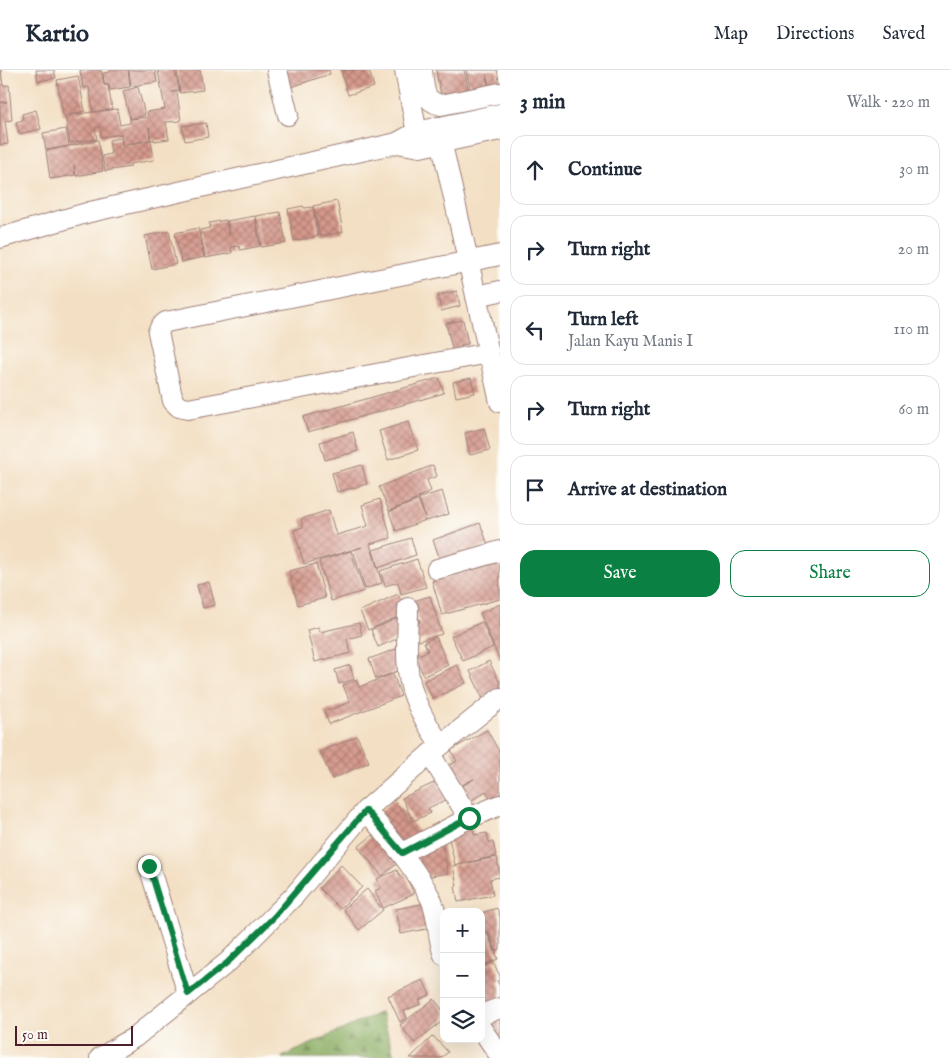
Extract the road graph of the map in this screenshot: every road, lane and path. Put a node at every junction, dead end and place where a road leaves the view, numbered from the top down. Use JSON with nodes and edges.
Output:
{"nodes":[{"id":1,"x":277,"y":70,"type":"edge"},
{"id":2,"x":405,"y":70,"type":"edge"},
{"id":3,"x":422,"y":70,"type":"edge"},
{"id":4,"x":500,"y":93,"type":"edge"},
{"id":5,"x":500,"y":114,"type":"edge"},
{"id":6,"x":288,"y":115,"type":"dead end"},
{"id":7,"x":500,"y":130,"type":"edge"},
{"id":8,"x":440,"y":134,"type":"junction"},
{"id":9,"x":418,"y":139,"type":"junction"},
{"id":10,"x":0,"y":238,"type":"edge"},
{"id":11,"x":500,"y":256,"type":"edge"},
{"id":12,"x":468,"y":262,"type":"junction"},
{"id":13,"x":500,"y":291,"type":"edge"},
{"id":14,"x":476,"y":296,"type":"junction"},
{"id":15,"x":489,"y":353,"type":"junction"},
{"id":16,"x":500,"y":402,"type":"edge"},
{"id":17,"x":500,"y":551,"type":"edge"},
{"id":18,"x":437,"y":569,"type":"dead end"},
{"id":19,"x":408,"y":608,"type":"dead end"},
{"id":20,"x":500,"y":698,"type":"edge"},
{"id":21,"x":436,"y":750,"type":"junction"},
{"id":22,"x":500,"y":805,"type":"edge"},
{"id":23,"x":366,"y":810,"type":"junction"},
{"id":24,"x":469,"y":818,"type":"junction"},
{"id":25,"x":402,"y":853,"type":"junction"},
{"id":26,"x":149,"y":866,"type":"dead end"},
{"id":27,"x":443,"y":953,"type":"edge"},
{"id":28,"x":188,"y":994,"type":"junction"},
{"id":29,"x":500,"y":1008,"type":"edge"},
{"id":30,"x":485,"y":1014,"type":"edge"},
{"id":31,"x":485,"y":1034,"type":"edge"},
{"id":32,"x":500,"y":1056,"type":"edge"},
{"id":33,"x":100,"y":1058,"type":"edge"}],
"edges":[{"from":1,"to":6,"type":"street"},
{"from":2,"to":9,"type":"street"},
{"from":3,"to":4,"type":"street"},
{"from":5,"to":8,"type":"street"},
{"from":7,"to":8,"type":"street"},
{"from":8,"to":9,"type":"street"},
{"from":8,"to":12,"type":"street"},
{"from":9,"to":10,"type":"street"},
{"from":11,"to":12,"type":"street"},
{"from":12,"to":14,"type":"street"},
{"from":12,"to":15,"type":"street"},
{"from":13,"to":14,"type":"street"},
{"from":14,"to":15,"type":"street"},
{"from":15,"to":16,"type":"street"},
{"from":17,"to":18,"type":"street"},
{"from":19,"to":21,"type":"street"},
{"from":20,"to":21,"type":"street"},
{"from":21,"to":23,"type":"street"},
{"from":21,"to":24,"type":"street"},
{"from":22,"to":24,"type":"street"},
{"from":23,"to":25,"type":"street"},
{"from":23,"to":28,"type":"street"},
{"from":24,"to":25,"type":"street"},
{"from":25,"to":27,"type":"street"},
{"from":26,"to":28,"type":"street"},
{"from":28,"to":33,"type":"street"},
{"from":29,"to":30,"type":"street"},
{"from":31,"to":32,"type":"street"}]}
